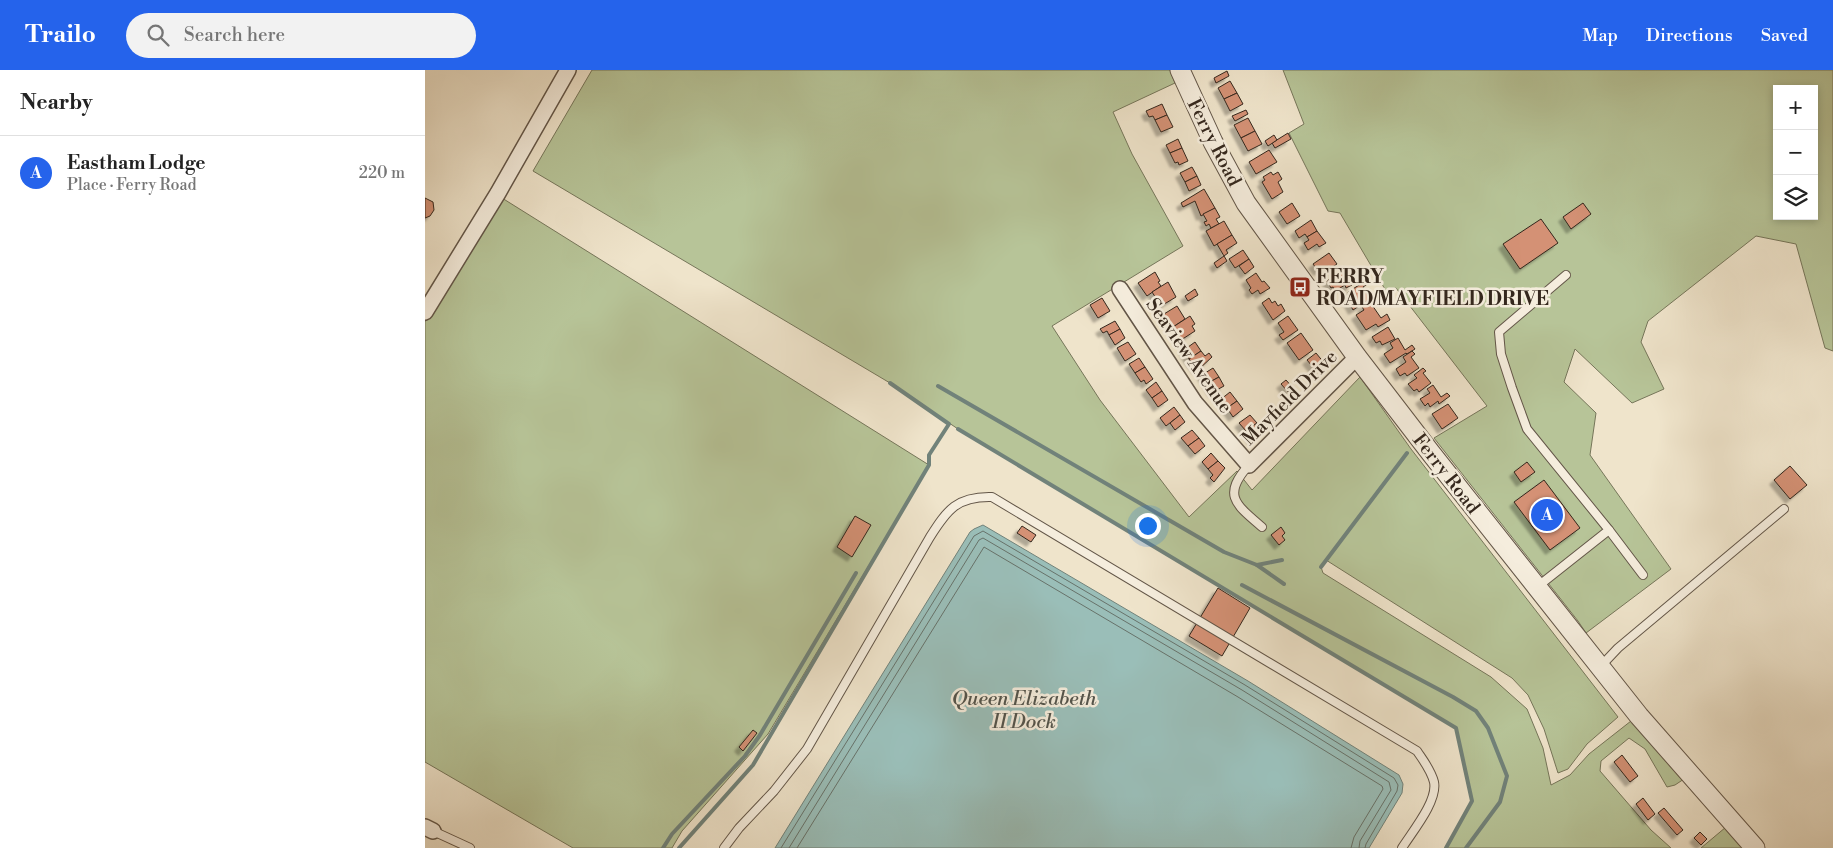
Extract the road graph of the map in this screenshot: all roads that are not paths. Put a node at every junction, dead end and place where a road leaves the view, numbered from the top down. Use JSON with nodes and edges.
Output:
{"nodes":[{"id":1,"x":568,"y":70,"type":"edge"},
{"id":2,"x":1180,"y":70,"type":"edge"},
{"id":3,"x":1566,"y":274,"type":"dead end"},
{"id":4,"x":1120,"y":289,"type":"dead end"},
{"id":5,"x":425,"y":312,"type":"edge"},
{"id":6,"x":1357,"y":357,"type":"junction"},
{"id":7,"x":1249,"y":465,"type":"junction"},
{"id":8,"x":1784,"y":509,"type":"dead end"},
{"id":9,"x":1261,"y":527,"type":"dead end"},
{"id":10,"x":1609,"y":530,"type":"junction"},
{"id":11,"x":1643,"y":575,"type":"dead end"},
{"id":12,"x":1537,"y":587,"type":"junction"},
{"id":13,"x":1600,"y":667,"type":"junction"},
{"id":14,"x":429,"y":829,"type":"edge"},
{"id":15,"x":470,"y":848,"type":"edge"},
{"id":16,"x":724,"y":848,"type":"edge"},
{"id":17,"x":1402,"y":848,"type":"edge"},
{"id":18,"x":1755,"y":848,"type":"edge"}],
"edges":[{"from":1,"to":5,"type":"street"},
{"from":2,"to":6,"type":"street","name":"Ferry Road"},
{"from":3,"to":10,"type":"lane"},
{"from":4,"to":7,"type":"street","name":"Seaview Avenue"},
{"from":6,"to":7,"type":"street","name":"Mayfield Drive"},
{"from":6,"to":12,"type":"street","name":"Ferry Road"},
{"from":7,"to":9,"type":"lane"},
{"from":8,"to":13,"type":"lane"},
{"from":10,"to":11,"type":"lane"},
{"from":10,"to":12,"type":"lane"},
{"from":12,"to":13,"type":"street","name":"Ferry Road"},
{"from":13,"to":18,"type":"street","name":"Ferry Road"},
{"from":14,"to":15,"type":"lane"},
{"from":16,"to":17,"type":"lane"}]}
